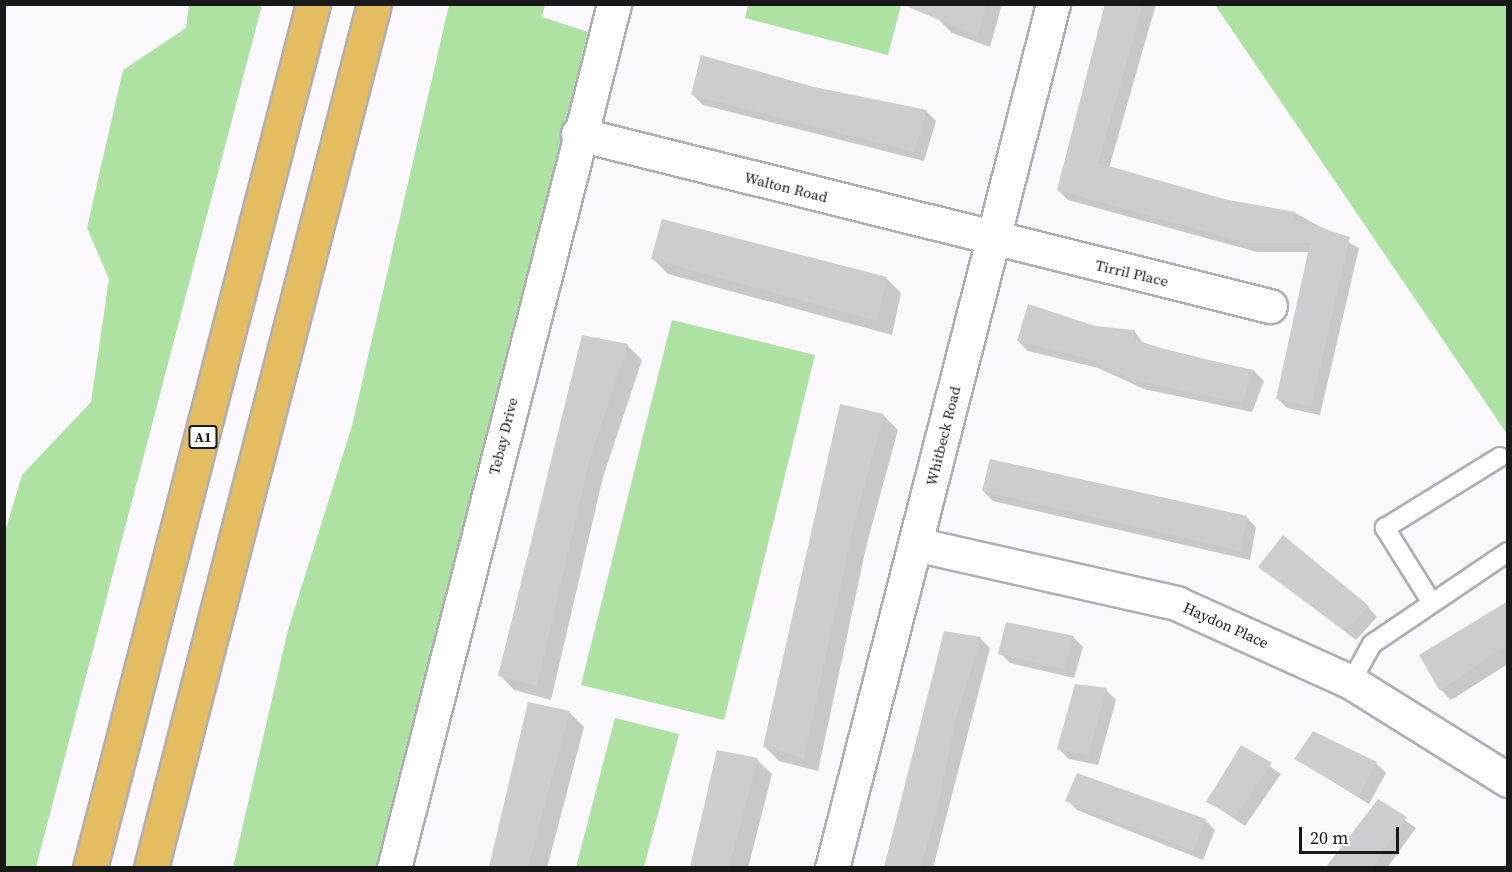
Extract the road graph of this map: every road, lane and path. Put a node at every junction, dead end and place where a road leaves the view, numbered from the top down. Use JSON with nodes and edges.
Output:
{"nodes":[{"id":1,"x":313,"y":4,"type":"edge"},
{"id":2,"x":374,"y":4,"type":"edge"},
{"id":3,"x":614,"y":4,"type":"edge"},
{"id":4,"x":1053,"y":4,"type":"edge"},
{"id":5,"x":578,"y":134,"type":"junction"},
{"id":6,"x":993,"y":240,"type":"junction"},
{"id":7,"x":1270,"y":306,"type":"dead end"},
{"id":8,"x":1500,"y":457,"type":"dead end"},
{"id":9,"x":915,"y":544,"type":"junction"},
{"id":10,"x":1508,"y":552,"type":"edge"},
{"id":11,"x":1432,"y":603,"type":"junction"},
{"id":12,"x":1351,"y":682,"type":"junction"},
{"id":13,"x":1508,"y":780,"type":"edge"},
{"id":14,"x":90,"y":867,"type":"edge"},
{"id":15,"x":151,"y":867,"type":"edge"},
{"id":16,"x":394,"y":867,"type":"edge"},
{"id":17,"x":832,"y":867,"type":"edge"}],
"edges":[{"from":1,"to":14,"type":"highway","number":"A1"},
{"from":2,"to":15,"type":"highway"},
{"from":3,"to":5,"type":"street","name":"Tebay Drive"},
{"from":4,"to":6,"type":"street","name":"Whitbeck Road"},
{"from":5,"to":6,"type":"street","name":"Walton Road"},
{"from":5,"to":16,"type":"street","name":"Tebay Drive"},
{"from":6,"to":7,"type":"street","name":"Tirril Place"},
{"from":6,"to":9,"type":"street","name":"Whitbeck Road"},
{"from":8,"to":11,"type":"lane"},
{"from":9,"to":12,"type":"street","name":"Haydon Place"},
{"from":9,"to":17,"type":"street","name":"Whitbeck Road"},
{"from":10,"to":11,"type":"lane"},
{"from":11,"to":12,"type":"lane"},
{"from":12,"to":13,"type":"street","name":"Haydon Place"}]}
